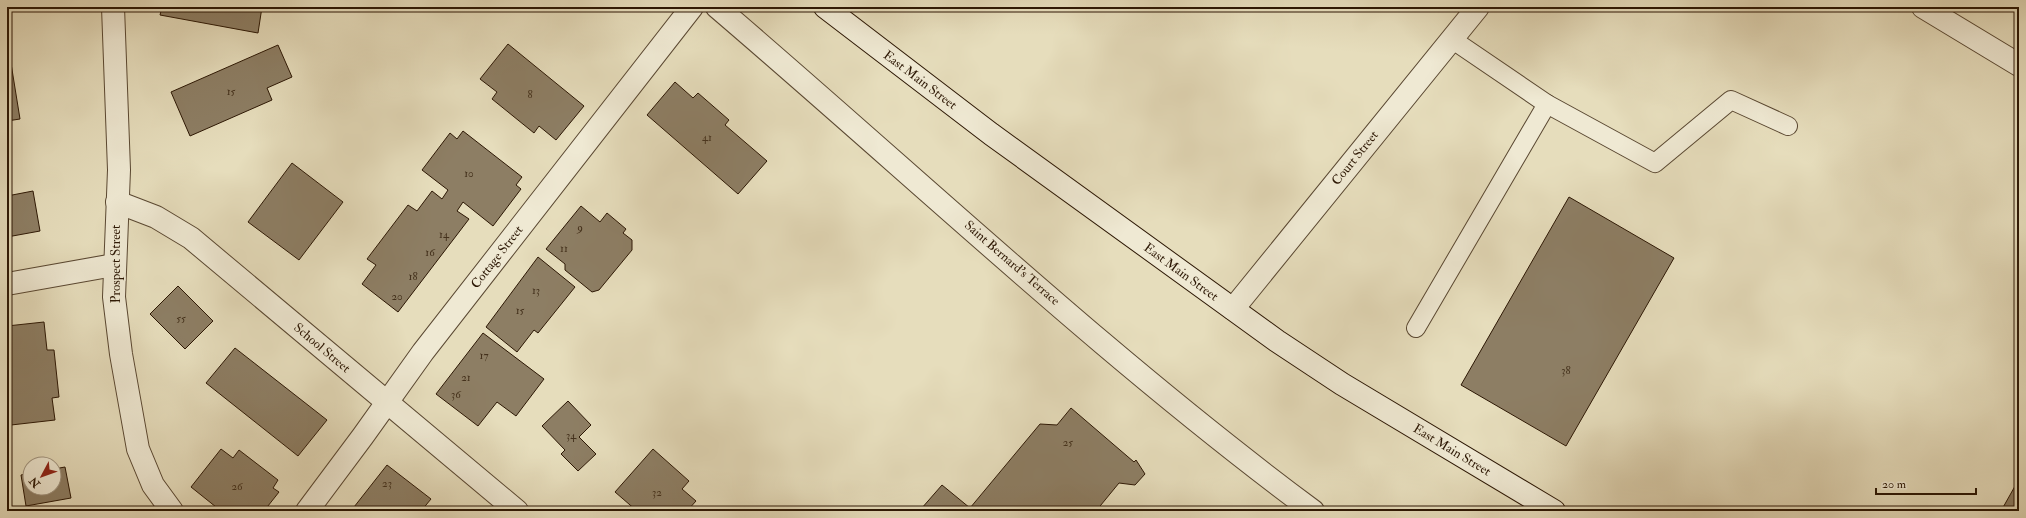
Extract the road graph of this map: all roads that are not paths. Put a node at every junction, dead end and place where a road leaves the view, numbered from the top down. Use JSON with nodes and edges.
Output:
{"nodes":[{"id":1,"x":113,"y":7,"type":"edge"},
{"id":2,"x":692,"y":7,"type":"edge"},
{"id":3,"x":717,"y":7,"type":"edge"},
{"id":4,"x":825,"y":7,"type":"edge"},
{"id":5,"x":1478,"y":7,"type":"edge"},
{"id":6,"x":1923,"y":7,"type":"edge"},
{"id":7,"x":1453,"y":40,"type":"junction"},
{"id":8,"x":2019,"y":65,"type":"edge"},
{"id":9,"x":1547,"y":104,"type":"junction"},
{"id":10,"x":1788,"y":126,"type":"dead end"},
{"id":11,"x":117,"y":202,"type":"junction"},
{"id":12,"x":114,"y":265,"type":"junction"},
{"id":13,"x":7,"y":284,"type":"edge"},
{"id":14,"x":1232,"y":309,"type":"junction"},
{"id":15,"x":1416,"y":328,"type":"dead end"},
{"id":16,"x":387,"y":402,"type":"junction"},
{"id":17,"x":172,"y":511,"type":"edge"},
{"id":18,"x":306,"y":511,"type":"edge"},
{"id":19,"x":517,"y":511,"type":"edge"},
{"id":20,"x":1313,"y":511,"type":"edge"},
{"id":21,"x":1554,"y":511,"type":"edge"}],
"edges":[{"from":1,"to":11,"type":"street","name":"Prospect Street"},
{"from":2,"to":16,"type":"street","name":"Cottage Street"},
{"from":3,"to":20,"type":"street","name":"Saint Bernard's Terrace"},
{"from":4,"to":14,"type":"street","name":"East Main Street"},
{"from":5,"to":7,"type":"street","name":"Court Street"},
{"from":6,"to":8,"type":"street"},
{"from":7,"to":9,"type":"lane"},
{"from":7,"to":14,"type":"street","name":"Court Street"},
{"from":9,"to":10,"type":"lane"},
{"from":9,"to":15,"type":"lane"},
{"from":11,"to":12,"type":"street","name":"Prospect Street"},
{"from":11,"to":16,"type":"street","name":"School Street"},
{"from":12,"to":13,"type":"street"},
{"from":12,"to":17,"type":"street","name":"Prospect Street"},
{"from":14,"to":21,"type":"street","name":"East Main Street"},
{"from":16,"to":18,"type":"street","name":"Cottage Street"},
{"from":16,"to":19,"type":"street","name":"School Street"}]}
